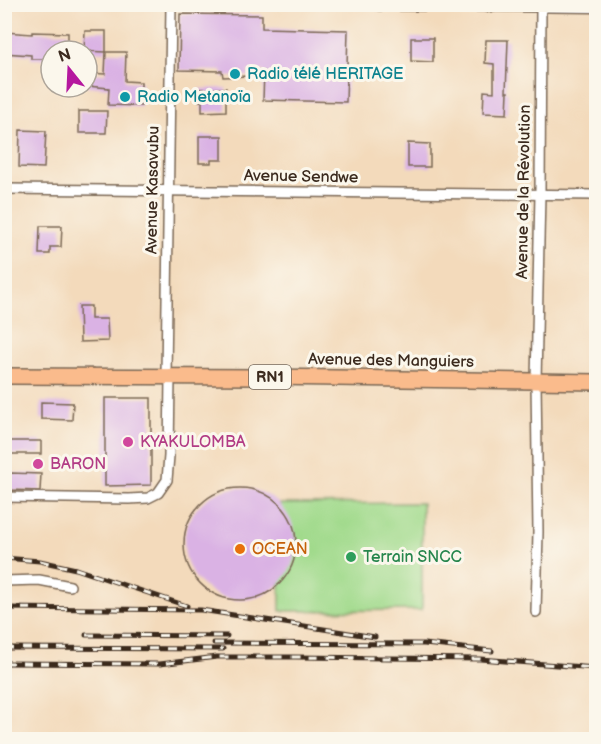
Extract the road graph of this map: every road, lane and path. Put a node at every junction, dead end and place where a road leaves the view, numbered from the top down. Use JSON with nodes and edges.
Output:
{"nodes":[{"id":1,"x":171,"y":4,"type":"edge"},
{"id":2,"x":379,"y":4,"type":"edge"},
{"id":3,"x":541,"y":5,"type":"edge"},
{"id":4,"x":597,"y":6,"type":"edge"},
{"id":5,"x":4,"y":189,"type":"edge"},
{"id":6,"x":168,"y":190,"type":"junction"},
{"id":7,"x":540,"y":194,"type":"junction"},
{"id":8,"x":597,"y":195,"type":"edge"},
{"id":9,"x":4,"y":376,"type":"edge"},
{"id":10,"x":168,"y":377,"type":"junction"},
{"id":11,"x":536,"y":381,"type":"junction"},
{"id":12,"x":597,"y":382,"type":"edge"},
{"id":13,"x":4,"y":497,"type":"edge"},
{"id":14,"x":4,"y":581,"type":"edge"},
{"id":15,"x":70,"y":586,"type":"dead end"},
{"id":16,"x":536,"y":612,"type":"dead end"}],
"edges":[{"from":1,"to":6,"type":"street","name":"Avenue Kasavubu"},
{"from":2,"to":3,"type":"street"},
{"from":3,"to":4,"type":"street"},
{"from":3,"to":7,"type":"street","name":"Avenue de la Révolution"},
{"from":5,"to":6,"type":"street","name":"Avenue Sendwe"},
{"from":6,"to":7,"type":"street","name":"Avenue Sendwe"},
{"from":6,"to":10,"type":"street","name":"Avenue Kasavubu"},
{"from":7,"to":8,"type":"street","name":"Avenue Sendwe"},
{"from":7,"to":11,"type":"street","name":"Avenue de la Révolution"},
{"from":9,"to":10,"type":"highway","name":"Avenue des Manguiers","number":"RN1"},
{"from":10,"to":11,"type":"highway","name":"Avenue des Manguiers","number":"RN1"},
{"from":10,"to":13,"type":"street","name":"Avenue Kasavubu"},
{"from":11,"to":12,"type":"highway","name":"Avenue des Manguiers","number":"RN1"},
{"from":11,"to":16,"type":"street","name":"Avenue de la Révolution"},
{"from":14,"to":15,"type":"street"}]}
